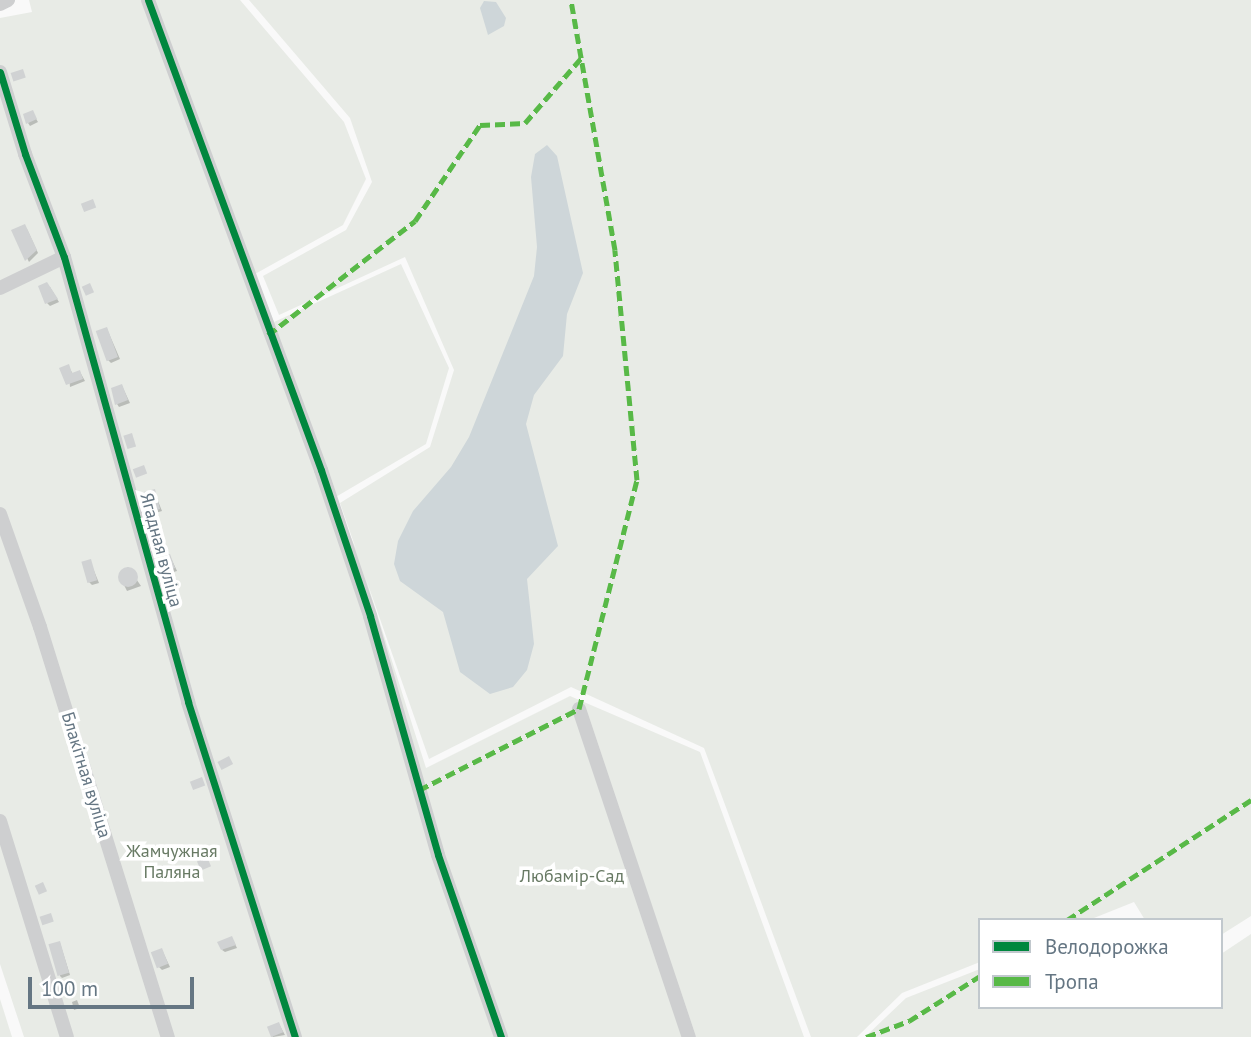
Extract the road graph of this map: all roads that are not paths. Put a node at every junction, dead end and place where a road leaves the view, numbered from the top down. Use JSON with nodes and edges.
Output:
{"nodes":[{"id":1,"x":8,"y":0,"type":"edge"},
{"id":2,"x":148,"y":0,"type":"edge"},
{"id":3,"x":0,"y":4,"type":"edge"},
{"id":4,"x":0,"y":72,"type":"edge"},
{"id":5,"x":64,"y":257,"type":"junction"},
{"id":6,"x":0,"y":288,"type":"edge"},
{"id":7,"x":0,"y":514,"type":"edge"},
{"id":8,"x":579,"y":709,"type":"dead end"},
{"id":9,"x":0,"y":821,"type":"edge"},
{"id":10,"x":67,"y":1037,"type":"edge"},
{"id":11,"x":168,"y":1037,"type":"edge"},
{"id":12,"x":295,"y":1037,"type":"edge"},
{"id":13,"x":501,"y":1037,"type":"edge"},
{"id":14,"x":689,"y":1037,"type":"edge"}],
"edges":[{"from":1,"to":3,"type":"street"},
{"from":2,"to":13,"type":"street"},
{"from":4,"to":5,"type":"street","name":"Ягадная вуліца"},
{"from":5,"to":6,"type":"street"},
{"from":5,"to":12,"type":"street","name":"Ягадная вуліца"},
{"from":7,"to":11,"type":"street","name":"Блакітная вуліца"},
{"from":8,"to":14,"type":"street"},
{"from":9,"to":10,"type":"street"}]}
